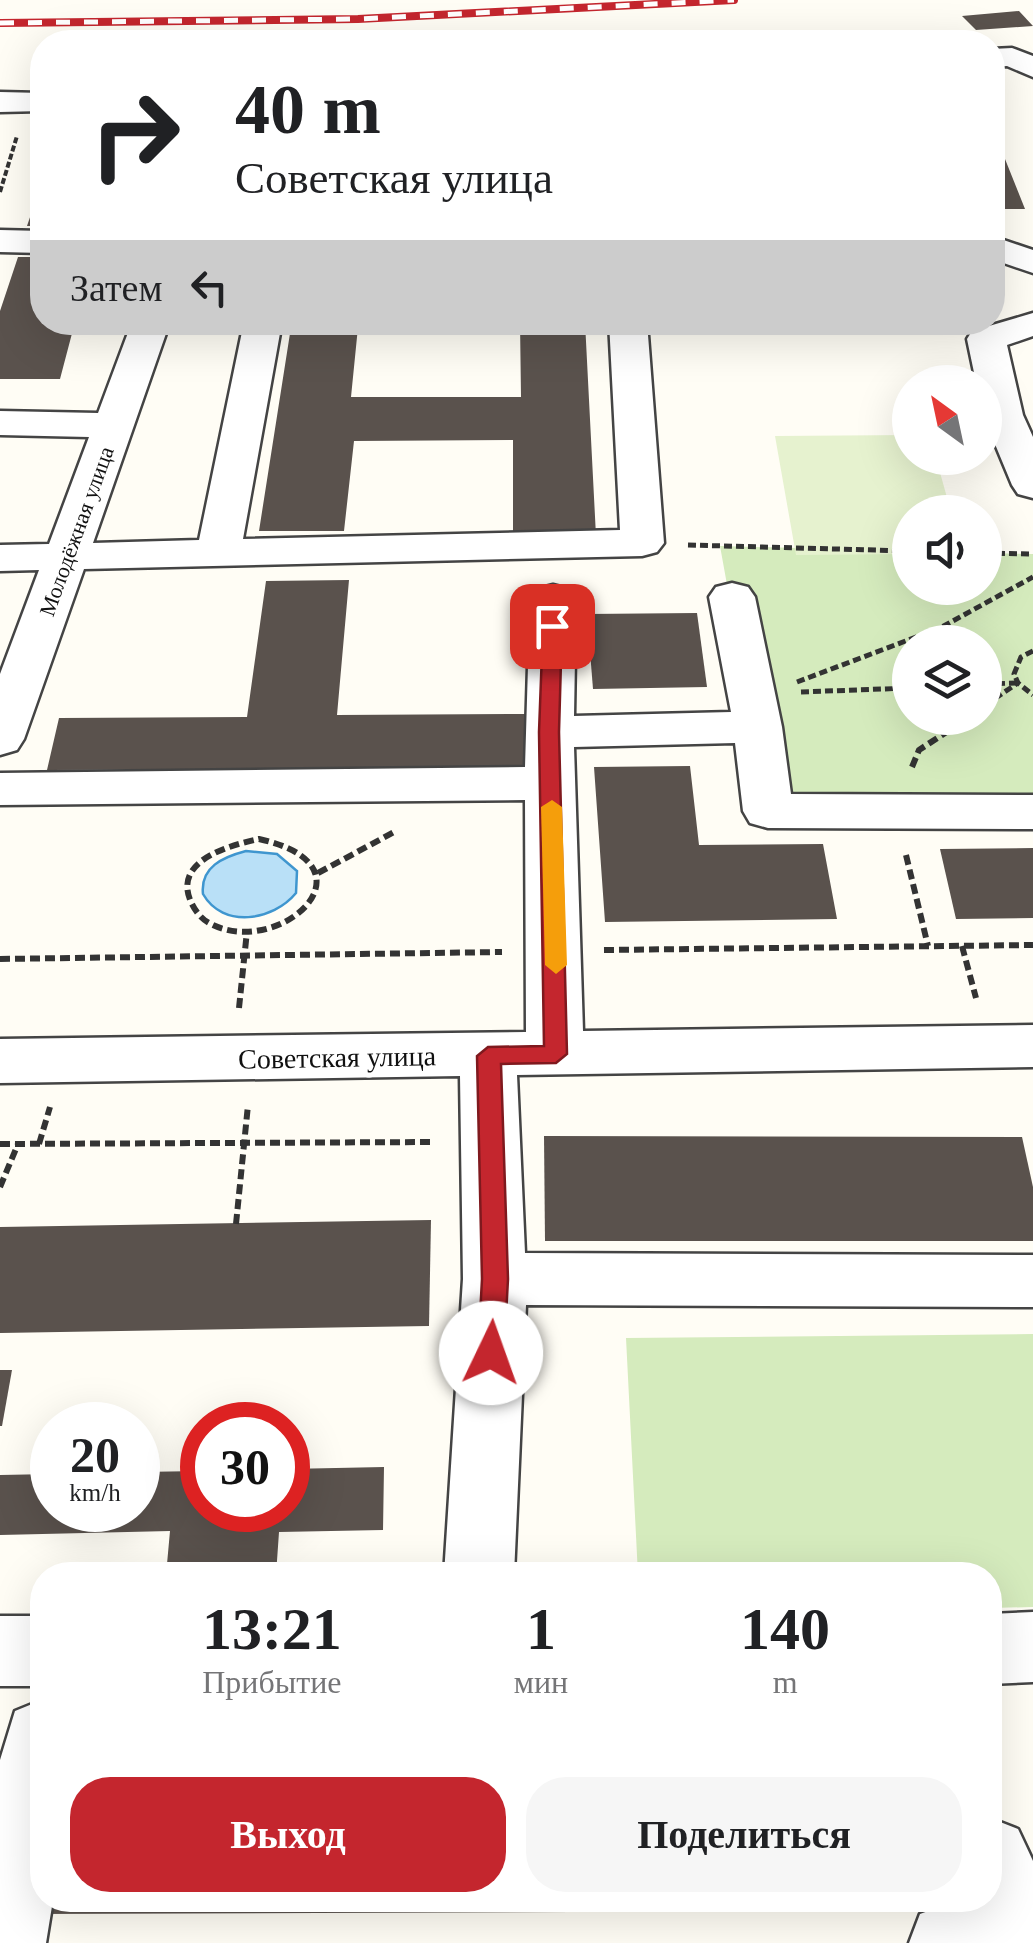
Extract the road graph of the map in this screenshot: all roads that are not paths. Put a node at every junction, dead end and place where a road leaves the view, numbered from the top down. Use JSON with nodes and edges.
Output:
{"nodes":[{"id":1,"x":1033,"y":39,"type":"edge"},
{"id":2,"x":1005,"y":41,"type":"edge"},
{"id":3,"x":1005,"y":57,"type":"edge"},
{"id":4,"x":1033,"y":68,"type":"edge"},
{"id":5,"x":0,"y":102,"type":"edge"},
{"id":6,"x":30,"y":102,"type":"edge"},
{"id":7,"x":0,"y":241,"type":"edge"},
{"id":8,"x":30,"y":242,"type":"edge"},
{"id":9,"x":1005,"y":252,"type":"edge"},
{"id":10,"x":1033,"y":262,"type":"edge"},
{"id":11,"x":1033,"y":324,"type":"edge"},
{"id":12,"x":1005,"y":334,"type":"edge"},
{"id":13,"x":146,"y":335,"type":"edge"},
{"id":14,"x":260,"y":335,"type":"edge"},
{"id":15,"x":629,"y":335,"type":"edge"},
{"id":16,"x":1001,"y":335,"type":"edge"},
{"id":17,"x":0,"y":423,"type":"edge"},
{"id":18,"x":114,"y":425,"type":"junction"},
{"id":19,"x":1033,"y":485,"type":"edge"},
{"id":20,"x":219,"y":551,"type":"junction"},
{"id":21,"x":66,"y":556,"type":"junction"},
{"id":22,"x":0,"y":558,"type":"edge"},
{"id":23,"x":732,"y":597,"type":"dead end"},
{"id":24,"x":553,"y":599,"type":"dead end"},
{"id":25,"x":759,"y":707,"type":"junction"},
{"id":26,"x":549,"y":732,"type":"junction"},
{"id":27,"x":0,"y":739,"type":"edge"},
{"id":28,"x":551,"y":783,"type":"junction"},
{"id":29,"x":0,"y":789,"type":"edge"},
{"id":30,"x":1033,"y":812,"type":"edge"},
{"id":31,"x":1033,"y":1046,"type":"edge"},
{"id":32,"x":556,"y":1054,"type":"junction"},
{"id":33,"x":488,"y":1056,"type":"junction"},
{"id":34,"x":0,"y":1062,"type":"edge"},
{"id":35,"x":495,"y":1279,"type":"junction"},
{"id":36,"x":1033,"y":1281,"type":"edge"},
{"id":37,"x":480,"y":1562,"type":"edge"},
{"id":38,"x":1033,"y":1646,"type":"edge"},
{"id":39,"x":1002,"y":1649,"type":"edge"},
{"id":40,"x":0,"y":1651,"type":"edge"},
{"id":41,"x":30,"y":1651,"type":"edge"},
{"id":42,"x":30,"y":1806,"type":"edge"},
{"id":43,"x":6,"y":1943,"type":"edge"}],
"edges":[{"from":1,"to":2,"type":"street"},
{"from":3,"to":4,"type":"street"},
{"from":5,"to":6,"type":"street"},
{"from":7,"to":8,"type":"street"},
{"from":9,"to":10,"type":"street"},
{"from":11,"to":12,"type":"street"},
{"from":13,"to":18,"type":"street","name":"Молодёжная улица"},
{"from":14,"to":20,"type":"street"},
{"from":15,"to":20,"type":"street"},
{"from":16,"to":19,"type":"street"},
{"from":17,"to":18,"type":"street"},
{"from":18,"to":21,"type":"street","name":"Молодёжная улица"},
{"from":20,"to":21,"type":"street"},
{"from":21,"to":22,"type":"street"},
{"from":21,"to":27,"type":"street","name":"Молодёжная улица"},
{"from":23,"to":25,"type":"street"},
{"from":24,"to":26,"type":"street"},
{"from":25,"to":26,"type":"street"},
{"from":25,"to":30,"type":"street"},
{"from":26,"to":28,"type":"street"},
{"from":28,"to":29,"type":"street"},
{"from":28,"to":32,"type":"street"},
{"from":31,"to":32,"type":"street","name":"Советская улица"},
{"from":32,"to":33,"type":"street","name":"Советская улица"},
{"from":33,"to":34,"type":"street","name":"Советская улица"},
{"from":33,"to":35,"type":"street"},
{"from":35,"to":36,"type":"street"},
{"from":35,"to":37,"type":"street"},
{"from":38,"to":39,"type":"street"},
{"from":40,"to":41,"type":"street"},
{"from":42,"to":43,"type":"street"}]}
